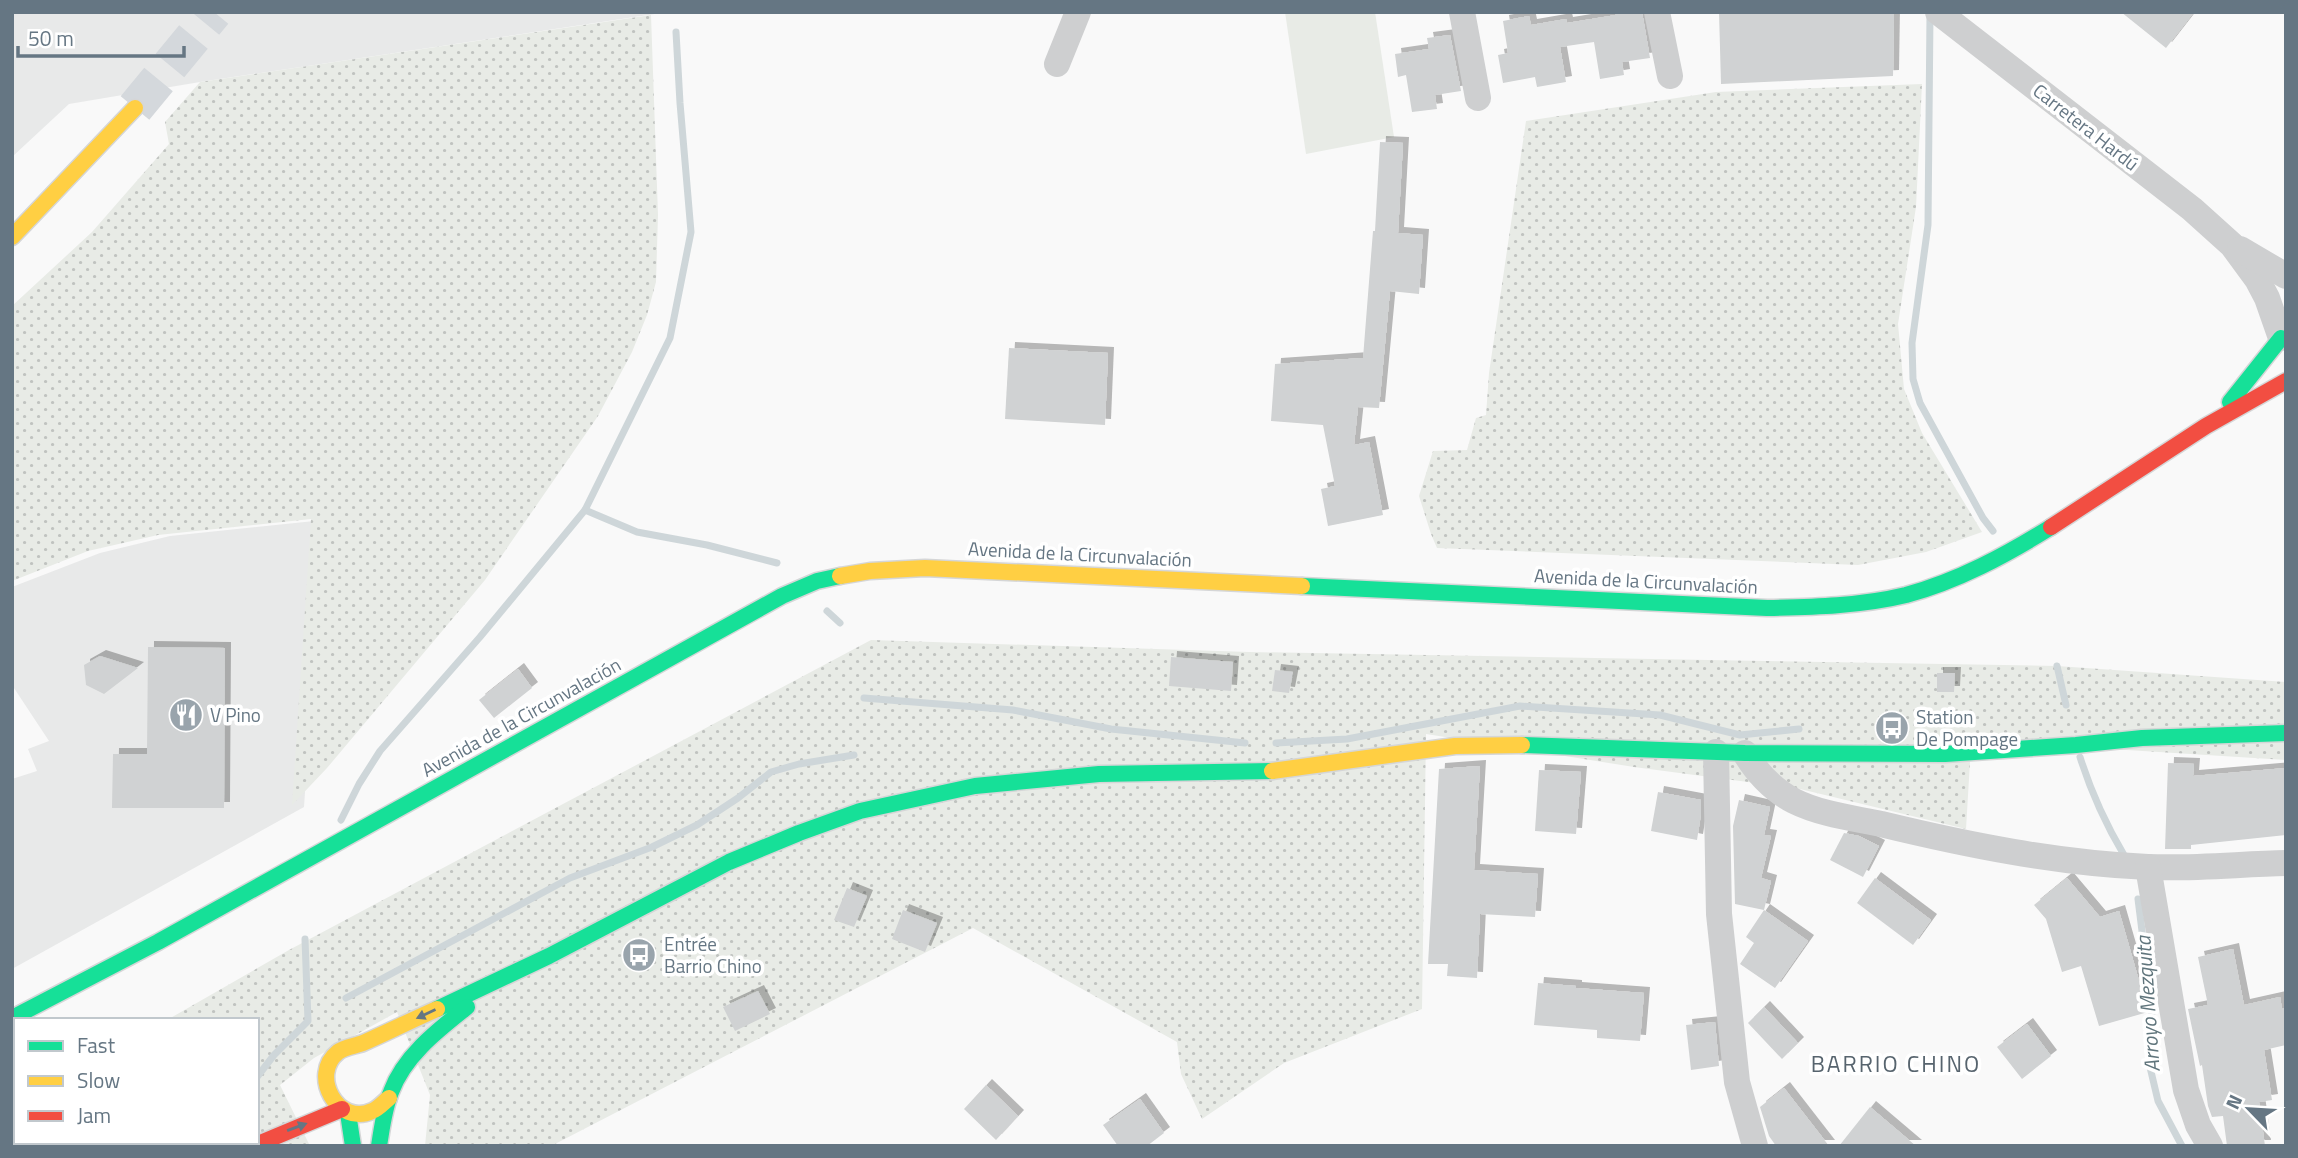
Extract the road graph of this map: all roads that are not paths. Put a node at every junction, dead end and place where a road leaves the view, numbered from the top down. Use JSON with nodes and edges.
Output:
{"nodes":[{"id":1,"x":1078,"y":12,"type":"edge"},
{"id":2,"x":1462,"y":12,"type":"edge"},
{"id":3,"x":1657,"y":12,"type":"edge"},
{"id":4,"x":1940,"y":13,"type":"edge"},
{"id":5,"x":1057,"y":64,"type":"dead end"},
{"id":6,"x":1670,"y":76,"type":"dead end"},
{"id":7,"x":1478,"y":98,"type":"dead end"},
{"id":8,"x":135,"y":108,"type":"tunnel mouth"},
{"id":9,"x":12,"y":237,"type":"edge"},
{"id":10,"x":2232,"y":245,"type":"junction"},
{"id":11,"x":2286,"y":276,"type":"edge"},
{"id":12,"x":2284,"y":337,"type":"edge"},
{"id":13,"x":2286,"y":381,"type":"edge"},
{"id":14,"x":2210,"y":423,"type":"junction"},
{"id":15,"x":2286,"y":733,"type":"edge"},
{"id":16,"x":1716,"y":752,"type":"junction"},
{"id":17,"x":1745,"y":753,"type":"junction"},
{"id":18,"x":2286,"y":863,"type":"edge"},
{"id":19,"x":2148,"y":867,"type":"junction"},
{"id":20,"x":510,"y":975,"type":"junction"},
{"id":21,"x":12,"y":1018,"type":"edge"},
{"id":22,"x":361,"y":1044,"type":"junction"},
{"id":23,"x":391,"y":1092,"type":"junction"},
{"id":24,"x":345,"y":1111,"type":"junction"},
{"id":25,"x":276,"y":1118,"type":"dead end"},
{"id":26,"x":259,"y":1131,"type":"edge"},
{"id":27,"x":259,"y":1144,"type":"edge"},
{"id":28,"x":353,"y":1146,"type":"edge"},
{"id":29,"x":379,"y":1146,"type":"edge"},
{"id":30,"x":1755,"y":1146,"type":"edge"},
{"id":31,"x":2210,"y":1146,"type":"edge"}],
"edges":[{"from":1,"to":5,"type":"street"},
{"from":2,"to":7,"type":"street"},
{"from":3,"to":6,"type":"street"},
{"from":4,"to":10,"type":"street","name":"Carretera Hardú"},
{"from":8,"to":9,"type":"main road"},
{"from":10,"to":11,"type":"street","name":"Carretera Hardú"},
{"from":10,"to":12,"type":"street","name":"Carretera Hardú"},
{"from":12,"to":14,"type":"main road"},
{"from":13,"to":14,"type":"main road"},
{"from":14,"to":21,"type":"main road","name":"Avenida de la Circunvalación"},
{"from":15,"to":17,"type":"main road"},
{"from":16,"to":17,"type":"main road"},
{"from":16,"to":20,"type":"main road"},
{"from":16,"to":30,"type":"street"},
{"from":17,"to":19,"type":"street"},
{"from":18,"to":19,"type":"street"},
{"from":19,"to":31,"type":"street"},
{"from":20,"to":22,"type":"main road","one_way":true},
{"from":20,"to":23,"type":"main road"},
{"from":22,"to":23,"type":"main road"},
{"from":22,"to":24,"type":"main road"},
{"from":23,"to":24,"type":"main road"},
{"from":23,"to":29,"type":"main road"},
{"from":27,"to":24,"type":"main road","one_way":true},
{"from":24,"to":28,"type":"main road"},
{"from":25,"to":26,"type":"main road"}]}
